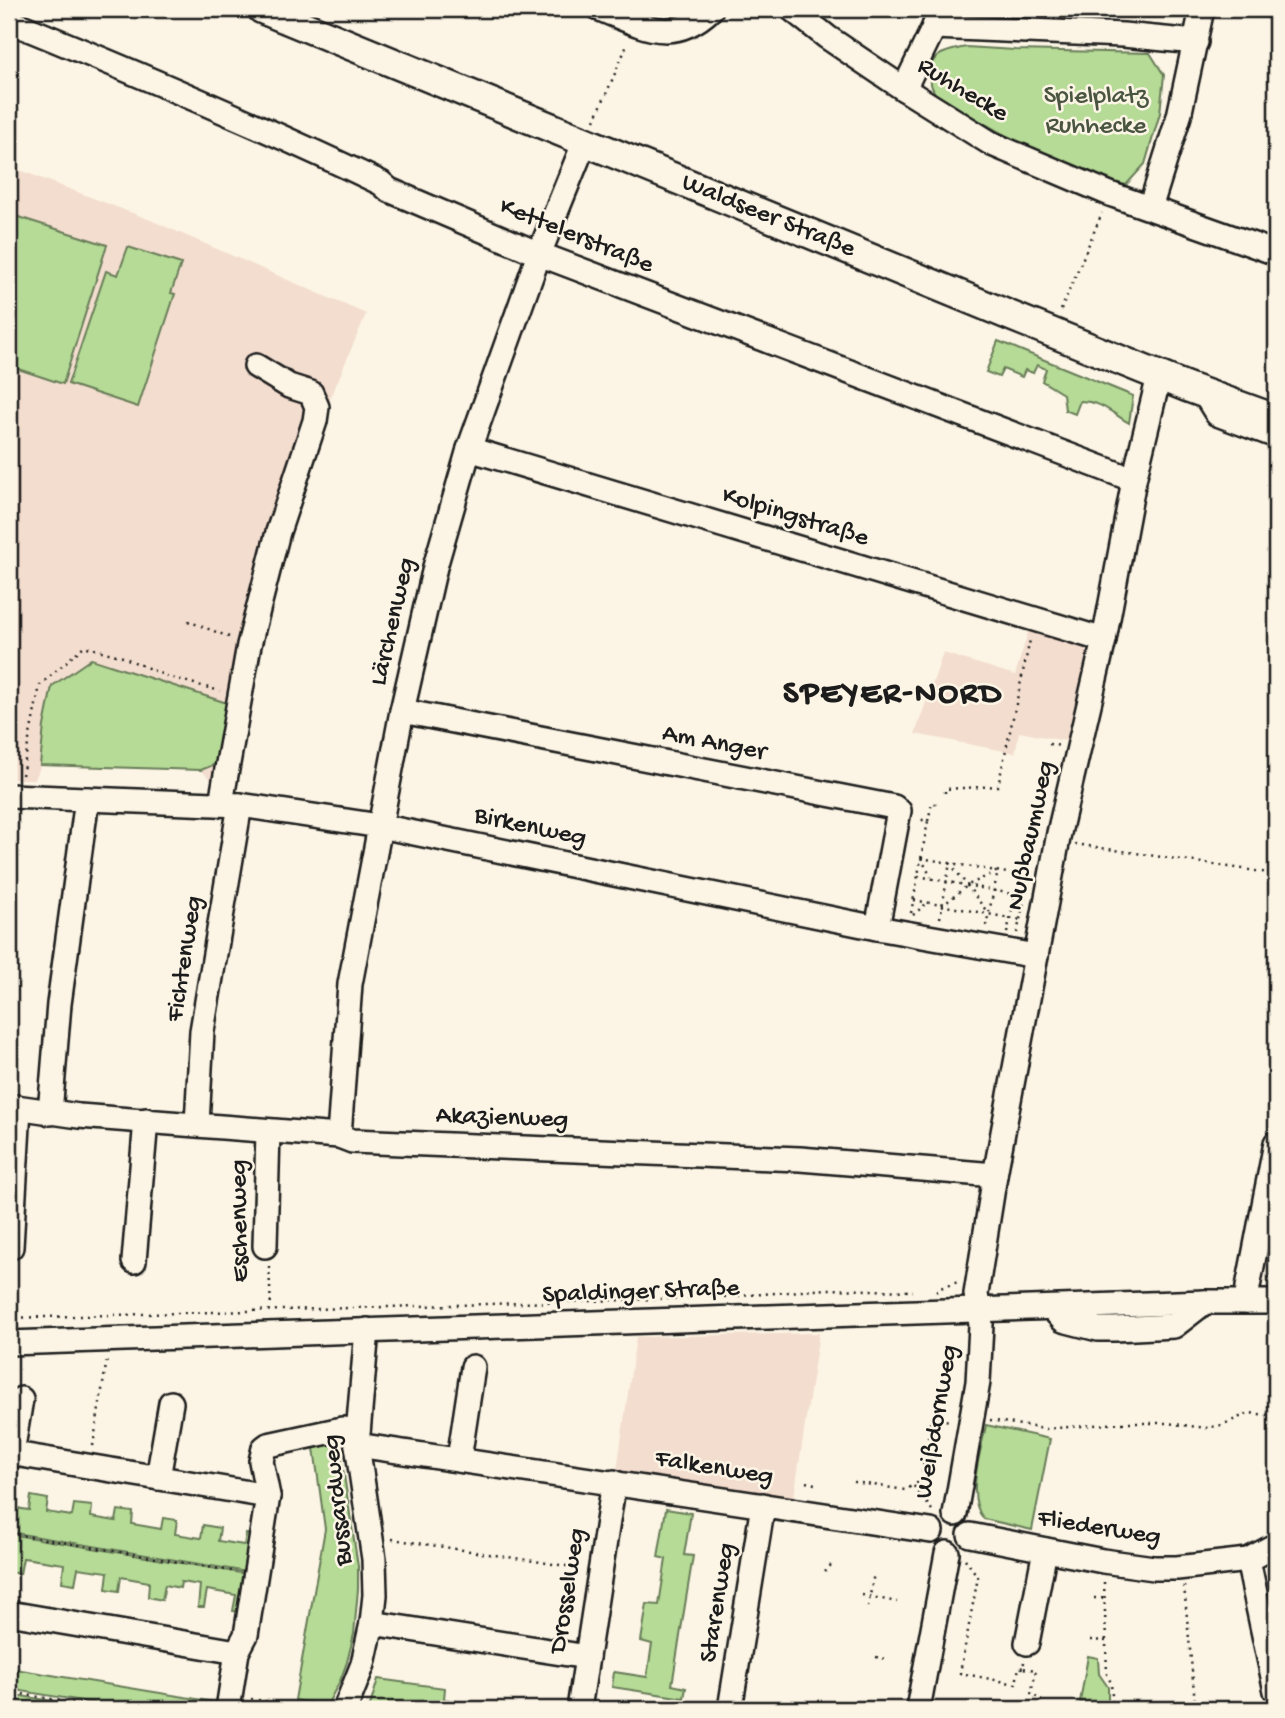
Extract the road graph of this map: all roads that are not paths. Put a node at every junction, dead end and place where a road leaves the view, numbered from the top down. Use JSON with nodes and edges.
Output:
{"nodes":[{"id":1,"x":262,"y":9,"type":"edge"},
{"id":2,"x":600,"y":9,"type":"edge"},
{"id":3,"x":711,"y":9,"type":"edge"},
{"id":4,"x":792,"y":9,"type":"edge"},
{"id":5,"x":1202,"y":9,"type":"edge"},
{"id":6,"x":937,"y":18,"type":"edge"},
{"id":7,"x":9,"y":21,"type":"edge"},
{"id":8,"x":1196,"y":42,"type":"junction"},
{"id":9,"x":904,"y":89,"type":"junction"},
{"id":10,"x":588,"y":135,"type":"junction"},
{"id":11,"x":1150,"y":208,"type":"junction"},
{"id":12,"x":1276,"y":253,"type":"edge"},
{"id":13,"x":539,"y":254,"type":"junction"},
{"id":14,"x":256,"y":366,"type":"dead end"},
{"id":15,"x":1159,"y":376,"type":"junction"},
{"id":16,"x":1205,"y":393,"type":"junction"},
{"id":17,"x":1276,"y":419,"type":"edge"},
{"id":18,"x":1276,"y":436,"type":"edge"},
{"id":19,"x":469,"y":449,"type":"junction"},
{"id":20,"x":1134,"y":480,"type":"junction"},
{"id":21,"x":1104,"y":640,"type":"junction"},
{"id":22,"x":402,"y":711,"type":"junction"},
{"id":23,"x":15,"y":796,"type":"edge"},
{"id":24,"x":87,"y":799,"type":"junction"},
{"id":25,"x":230,"y":804,"type":"junction"},
{"id":26,"x":380,"y":826,"type":"junction"},
{"id":27,"x":877,"y":928,"type":"junction"},
{"id":28,"x":1036,"y":956,"type":"junction"},
{"id":29,"x":14,"y":1107,"type":"edge"},
{"id":30,"x":50,"y":1113,"type":"junction"},
{"id":31,"x":146,"y":1120,"type":"junction"},
{"id":32,"x":197,"y":1124,"type":"junction"},
{"id":33,"x":268,"y":1130,"type":"junction"},
{"id":34,"x":339,"y":1136,"type":"junction"},
{"id":35,"x":1276,"y":1143,"type":"edge"},
{"id":36,"x":995,"y":1175,"type":"junction"},
{"id":37,"x":265,"y":1246,"type":"road end"},
{"id":38,"x":11,"y":1247,"type":"dead end"},
{"id":39,"x":134,"y":1261,"type":"dead end"},
{"id":40,"x":1247,"y":1302,"type":"junction"},
{"id":41,"x":1276,"y":1302,"type":"edge"},
{"id":42,"x":979,"y":1310,"type":"junction"},
{"id":43,"x":367,"y":1330,"type":"junction"},
{"id":44,"x":9,"y":1343,"type":"edge"},
{"id":45,"x":473,"y":1367,"type":"dead end"},
{"id":46,"x":21,"y":1399,"type":"dead end"},
{"id":47,"x":171,"y":1403,"type":"dead end"},
{"id":48,"x":358,"y":1438,"type":"junction"},
{"id":49,"x":10,"y":1453,"type":"edge"},
{"id":50,"x":460,"y":1459,"type":"junction"},
{"id":51,"x":158,"y":1478,"type":"junction"},
{"id":52,"x":614,"y":1482,"type":"junction"},
{"id":53,"x":268,"y":1496,"type":"junction"},
{"id":54,"x":763,"y":1505,"type":"junction"},
{"id":55,"x":941,"y":1521,"type":"junction"},
{"id":56,"x":972,"y":1544,"type":"junction"},
{"id":57,"x":1276,"y":1545,"type":"edge"},
{"id":58,"x":1045,"y":1550,"type":"junction"},
{"id":59,"x":957,"y":1559,"type":"junction"},
{"id":60,"x":1248,"y":1560,"type":"junction"},
{"id":61,"x":9,"y":1613,"type":"edge"},
{"id":62,"x":372,"y":1623,"type":"junction"},
{"id":63,"x":1027,"y":1643,"type":"road end"},
{"id":64,"x":237,"y":1652,"type":"junction"},
{"id":65,"x":587,"y":1657,"type":"junction"},
{"id":66,"x":1276,"y":1691,"type":"edge"},
{"id":67,"x":229,"y":1703,"type":"edge"},
{"id":68,"x":345,"y":1709,"type":"edge"},
{"id":69,"x":579,"y":1709,"type":"edge"},
{"id":70,"x":730,"y":1709,"type":"edge"},
{"id":71,"x":918,"y":1709,"type":"edge"}],
"edges":[{"from":1,"to":10,"type":"main road","name":"Waldseer Straße"},
{"from":2,"to":3,"type":"street"},
{"from":4,"to":9,"type":"street","name":"Ruhhecke"},
{"from":5,"to":8,"type":"street"},
{"from":6,"to":8,"type":"street"},
{"from":6,"to":9,"type":"street"},
{"from":7,"to":13,"type":"street","name":"Kettelerstraße"},
{"from":8,"to":11,"type":"street"},
{"from":9,"to":11,"type":"street","name":"Ruhhecke"},
{"from":10,"to":13,"type":"street","name":"Lärchenweg"},
{"from":10,"to":15,"type":"main road","name":"Waldseer Straße"},
{"from":11,"to":12,"type":"street","name":"Ruhhecke"},
{"from":13,"to":19,"type":"street","name":"Lärchenweg"},
{"from":13,"to":20,"type":"street","name":"Kettelerstraße"},
{"from":14,"to":25,"type":"street","name":"Fichtenweg"},
{"from":15,"to":16,"type":"main road","name":"Waldseer Straße"},
{"from":15,"to":20,"type":"street","name":"Nußbaumweg"},
{"from":16,"to":17,"type":"main road","name":"Waldseer Straße"},
{"from":16,"to":18,"type":"street"},
{"from":19,"to":21,"type":"street","name":"Kolpingstraße"},
{"from":19,"to":22,"type":"street","name":"Lärchenweg"},
{"from":20,"to":21,"type":"street","name":"Nußbaumweg"},
{"from":21,"to":28,"type":"street","name":"Nußbaumweg"},
{"from":22,"to":26,"type":"street","name":"Lärchenweg"},
{"from":22,"to":27,"type":"street","name":"Am Anger"},
{"from":23,"to":24,"type":"street","name":"Birkenweg"},
{"from":24,"to":25,"type":"street","name":"Birkenweg"},
{"from":24,"to":30,"type":"street"},
{"from":25,"to":26,"type":"street","name":"Birkenweg"},
{"from":25,"to":32,"type":"street","name":"Fichtenweg"},
{"from":26,"to":27,"type":"street","name":"Birkenweg"},
{"from":26,"to":34,"type":"street","name":"Lärchenweg"},
{"from":27,"to":28,"type":"street","name":"Birkenweg"},
{"from":28,"to":36,"type":"street","name":"Nußbaumweg"},
{"from":29,"to":30,"type":"street","name":"Akazienweg"},
{"from":29,"to":38,"type":"street"},
{"from":30,"to":31,"type":"street","name":"Akazienweg"},
{"from":31,"to":32,"type":"street","name":"Akazienweg"},
{"from":31,"to":39,"type":"street"},
{"from":32,"to":33,"type":"street","name":"Akazienweg"},
{"from":33,"to":34,"type":"street","name":"Akazienweg"},
{"from":33,"to":37,"type":"street","name":"Eschenweg"},
{"from":34,"to":36,"type":"street","name":"Akazienweg"},
{"from":35,"to":40,"type":"street"},
{"from":36,"to":42,"type":"street","name":"Nußbaumweg"},
{"from":40,"to":41,"type":"street","name":"Spaldinger Straße"},
{"from":40,"to":42,"type":"street","name":"Spaldinger Straße"},
{"from":42,"to":43,"type":"street","name":"Spaldinger Straße"},
{"from":42,"to":55,"type":"street","name":"Weißdornweg"},
{"from":43,"to":44,"type":"street","name":"Spaldinger Straße"},
{"from":43,"to":48,"type":"street","name":"Bussardweg"},
{"from":45,"to":50,"type":"street"},
{"from":46,"to":49,"type":"street"},
{"from":47,"to":51,"type":"street"},
{"from":48,"to":50,"type":"street","name":"Falkenweg"},
{"from":48,"to":53,"type":"street","name":"Falkenweg"},
{"from":48,"to":62,"type":"street","name":"Bussardweg"},
{"from":49,"to":51,"type":"street"},
{"from":50,"to":52,"type":"street","name":"Falkenweg"},
{"from":51,"to":53,"type":"street"},
{"from":52,"to":54,"type":"street","name":"Falkenweg"},
{"from":52,"to":65,"type":"street","name":"Drosselweg"},
{"from":53,"to":64,"type":"street"},
{"from":54,"to":55,"type":"street","name":"Falkenweg"},
{"from":54,"to":70,"type":"street","name":"Starenweg"},
{"from":55,"to":56,"type":"street"},
{"from":55,"to":59,"type":"street"},
{"from":56,"to":58,"type":"street","name":"Fliederweg"},
{"from":56,"to":59,"type":"street"},
{"from":57,"to":60,"type":"street","name":"Fliederweg"},
{"from":58,"to":60,"type":"street","name":"Fliederweg"},
{"from":58,"to":63,"type":"street"},
{"from":59,"to":71,"type":"street"},
{"from":60,"to":66,"type":"street"},
{"from":61,"to":64,"type":"street"},
{"from":62,"to":65,"type":"street"},
{"from":62,"to":68,"type":"street","name":"Bussardweg"},
{"from":64,"to":67,"type":"street"},
{"from":65,"to":69,"type":"street","name":"Drosselweg"}]}
